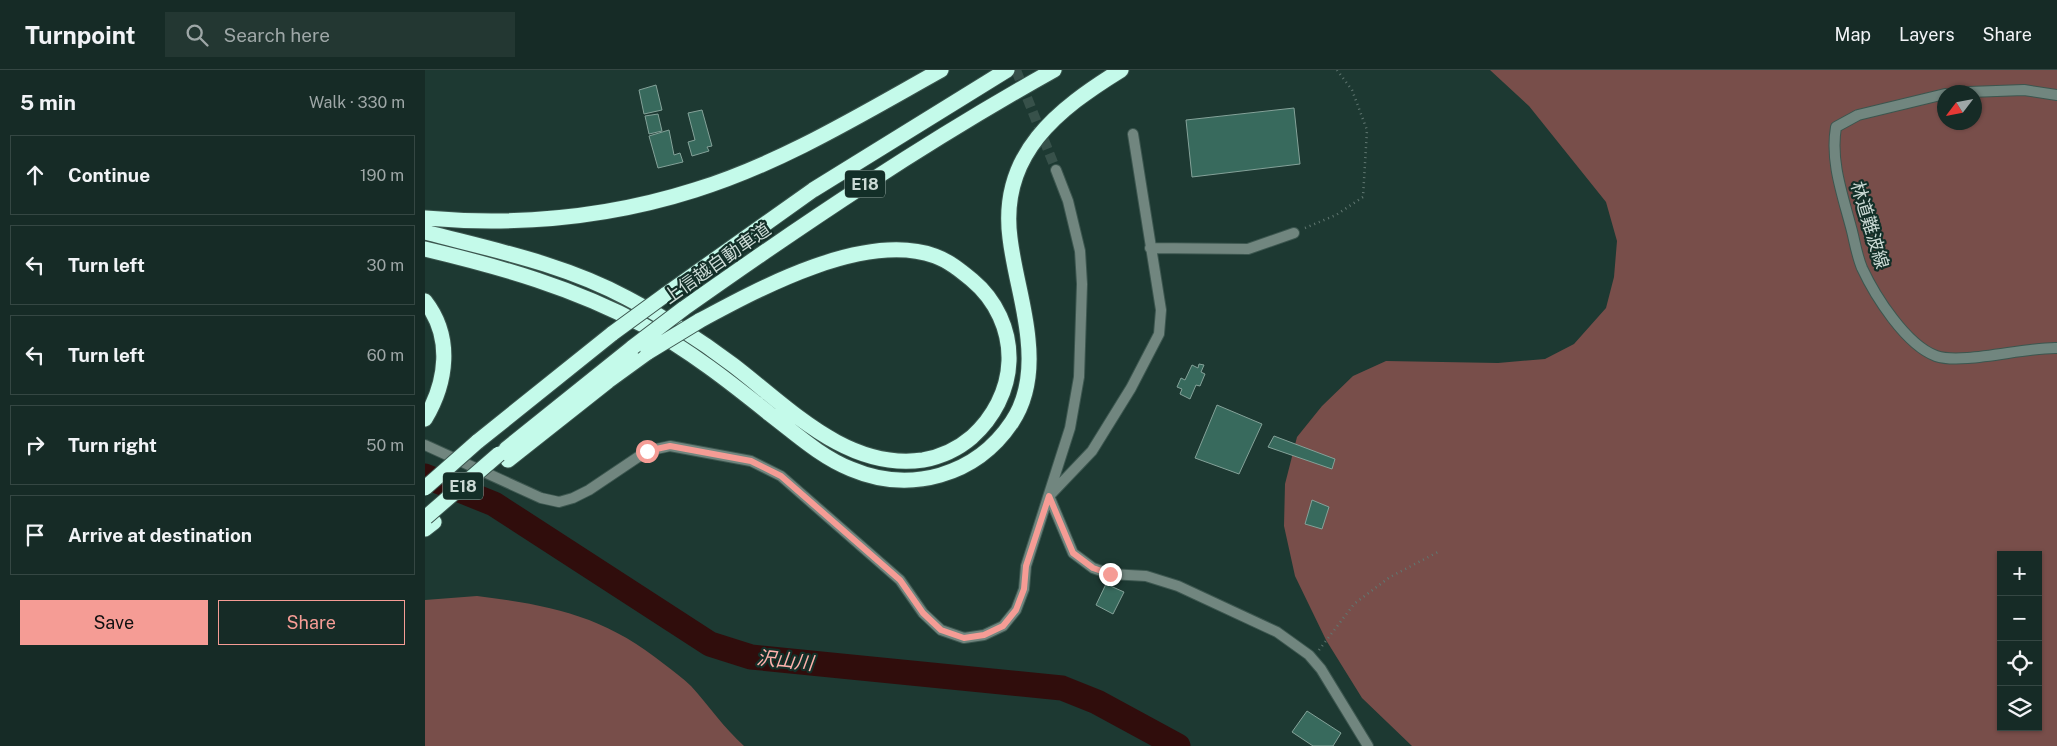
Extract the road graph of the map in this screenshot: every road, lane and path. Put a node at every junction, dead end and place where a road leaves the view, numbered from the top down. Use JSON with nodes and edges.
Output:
{"nodes":[{"id":1,"x":941,"y":70,"type":"edge"},
{"id":2,"x":1007,"y":70,"type":"edge"},
{"id":3,"x":1054,"y":70,"type":"edge"},
{"id":4,"x":1121,"y":70,"type":"edge"},
{"id":5,"x":1337,"y":70,"type":"edge"},
{"id":6,"x":1982,"y":92,"type":"edge"},
{"id":7,"x":1937,"y":95,"type":"edge"},
{"id":8,"x":2057,"y":95,"type":"edge"},
{"id":9,"x":1133,"y":134,"type":"dead end"},
{"id":10,"x":1056,"y":170,"type":"tunnel mouth"},
{"id":11,"x":425,"y":218,"type":"edge"},
{"id":12,"x":425,"y":232,"type":"edge"},
{"id":13,"x":1294,"y":233,"type":"joint"},
{"id":14,"x":1150,"y":248,"type":"junction"},
{"id":15,"x":425,"y":249,"type":"edge"},
{"id":16,"x":425,"y":301,"type":"edge"},
{"id":17,"x":2057,"y":348,"type":"edge"},
{"id":18,"x":425,"y":419,"type":"edge"},
{"id":19,"x":425,"y":445,"type":"edge"},
{"id":20,"x":503,"y":457,"type":"junction"},
{"id":21,"x":425,"y":488,"type":"edge"},
{"id":22,"x":1049,"y":496,"type":"junction"},
{"id":23,"x":428,"y":522,"type":"edge"},
{"id":24,"x":1438,"y":552,"type":"dead end"},
{"id":25,"x":1312,"y":659,"type":"junction"},
{"id":26,"x":1367,"y":746,"type":"edge"}],
"edges":[{"from":1,"to":11,"type":"highway"},
{"from":2,"to":21,"type":"highway","name":"上信越自動車道","number":"E18","bridge":true},
{"from":3,"to":20,"type":"highway","name":"上信越自動車道","number":"E18","bridge":true},
{"from":4,"to":15,"type":"highway"},
{"from":5,"to":13,"type":"path"},
{"from":6,"to":8,"type":"street"},
{"from":7,"to":17,"type":"street","name":"林道難波線"},
{"from":9,"to":14,"type":"street"},
{"from":10,"to":22,"type":"street"},
{"from":12,"to":20,"type":"highway","bridge":true},
{"from":13,"to":14,"type":"street"},
{"from":14,"to":22,"type":"street"},
{"from":16,"to":18,"type":"highway"},
{"from":19,"to":22,"type":"street"},
{"from":20,"to":23,"type":"highway","name":"上信越自動車道","number":"E18","bridge":true},
{"from":22,"to":25,"type":"street"},
{"from":24,"to":25,"type":"path"},
{"from":25,"to":26,"type":"street"}]}
